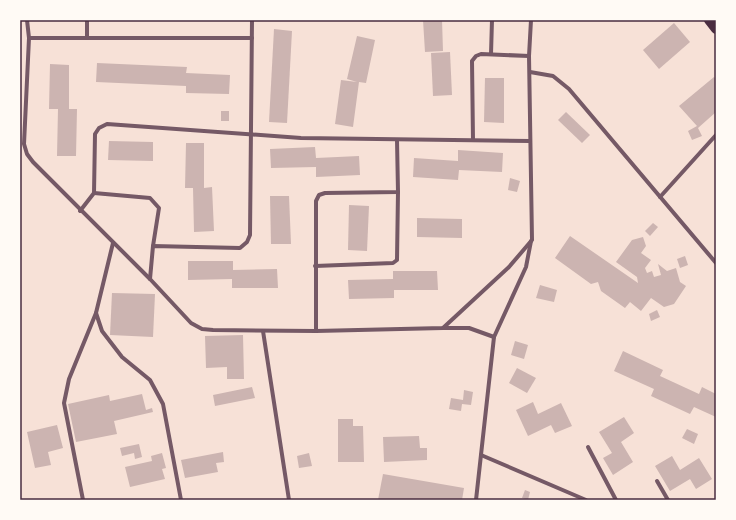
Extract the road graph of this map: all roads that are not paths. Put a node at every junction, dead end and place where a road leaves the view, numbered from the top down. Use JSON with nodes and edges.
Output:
{"nodes":[{"id":1,"x":27,"y":20,"type":"edge"},
{"id":2,"x":87,"y":20,"type":"edge"},
{"id":3,"x":252,"y":20,"type":"edge"},
{"id":4,"x":492,"y":20,"type":"edge"},
{"id":5,"x":531,"y":20,"type":"edge"},
{"id":6,"x":709,"y":20,"type":"edge"},
{"id":7,"x":716,"y":29,"type":"edge"},
{"id":8,"x":29,"y":38,"type":"junction"},
{"id":9,"x":87,"y":38,"type":"junction"},
{"id":10,"x":252,"y":38,"type":"junction"},
{"id":11,"x":490,"y":54,"type":"junction"},
{"id":12,"x":529,"y":56,"type":"junction"},
{"id":13,"x":530,"y":72,"type":"junction"},
{"id":14,"x":250,"y":135,"type":"junction"},
{"id":15,"x":716,"y":135,"type":"edge"},
{"id":16,"x":397,"y":140,"type":"junction"},
{"id":17,"x":473,"y":140,"type":"junction"},
{"id":18,"x":530,"y":141,"type":"junction"},
{"id":19,"x":398,"y":192,"type":"junction"},
{"id":20,"x":94,"y":193,"type":"junction"},
{"id":21,"x":660,"y":197,"type":"junction"},
{"id":22,"x":80,"y":210,"type":"junction"},
{"id":23,"x":532,"y":240,"type":"junction"},
{"id":24,"x":113,"y":243,"type":"junction"},
{"id":25,"x":153,"y":246,"type":"junction"},
{"id":26,"x":716,"y":263,"type":"edge"},
{"id":27,"x":315,"y":266,"type":"junction"},
{"id":28,"x":150,"y":279,"type":"junction"},
{"id":29,"x":96,"y":313,"type":"junction"},
{"id":30,"x":443,"y":328,"type":"junction"},
{"id":31,"x":263,"y":331,"type":"junction"},
{"id":32,"x":316,"y":331,"type":"junction"},
{"id":33,"x":494,"y":337,"type":"junction"},
{"id":34,"x":588,"y":447,"type":"dead end"},
{"id":35,"x":481,"y":455,"type":"junction"},
{"id":36,"x":657,"y":481,"type":"dead end"},
{"id":37,"x":83,"y":500,"type":"edge"},
{"id":38,"x":181,"y":500,"type":"edge"},
{"id":39,"x":289,"y":500,"type":"edge"},
{"id":40,"x":476,"y":500,"type":"edge"},
{"id":41,"x":586,"y":500,"type":"edge"},
{"id":42,"x":616,"y":500,"type":"edge"},
{"id":43,"x":668,"y":500,"type":"edge"}],
"edges":[{"from":1,"to":8,"type":"street"},
{"from":2,"to":9,"type":"street"},
{"from":3,"to":10,"type":"street"},
{"from":4,"to":11,"type":"street"},
{"from":5,"to":12,"type":"street"},
{"from":6,"to":7,"type":"main road"},
{"from":8,"to":9,"type":"street"},
{"from":8,"to":22,"type":"street"},
{"from":9,"to":10,"type":"street"},
{"from":10,"to":14,"type":"street"},
{"from":11,"to":12,"type":"street"},
{"from":11,"to":17,"type":"street"},
{"from":12,"to":13,"type":"street"},
{"from":13,"to":18,"type":"street"},
{"from":13,"to":21,"type":"street"},
{"from":14,"to":16,"type":"street"},
{"from":14,"to":20,"type":"street"},
{"from":14,"to":25,"type":"street"},
{"from":15,"to":21,"type":"street"},
{"from":16,"to":17,"type":"street"},
{"from":16,"to":19,"type":"street"},
{"from":17,"to":18,"type":"street"},
{"from":18,"to":23,"type":"street"},
{"from":19,"to":27,"type":"street"},
{"from":19,"to":27,"type":"street"},
{"from":20,"to":22,"type":"street"},
{"from":20,"to":25,"type":"street"},
{"from":21,"to":26,"type":"street"},
{"from":22,"to":24,"type":"street"},
{"from":23,"to":30,"type":"street"},
{"from":23,"to":33,"type":"street"},
{"from":24,"to":28,"type":"street"},
{"from":24,"to":29,"type":"street"},
{"from":25,"to":28,"type":"street"},
{"from":27,"to":32,"type":"street"},
{"from":28,"to":31,"type":"street"},
{"from":29,"to":37,"type":"street"},
{"from":29,"to":38,"type":"street"},
{"from":30,"to":32,"type":"street"},
{"from":30,"to":33,"type":"street"},
{"from":31,"to":32,"type":"street"},
{"from":31,"to":39,"type":"street"},
{"from":33,"to":35,"type":"street"},
{"from":34,"to":42,"type":"street"},
{"from":35,"to":40,"type":"street"},
{"from":35,"to":41,"type":"street"},
{"from":36,"to":43,"type":"street"}]}
